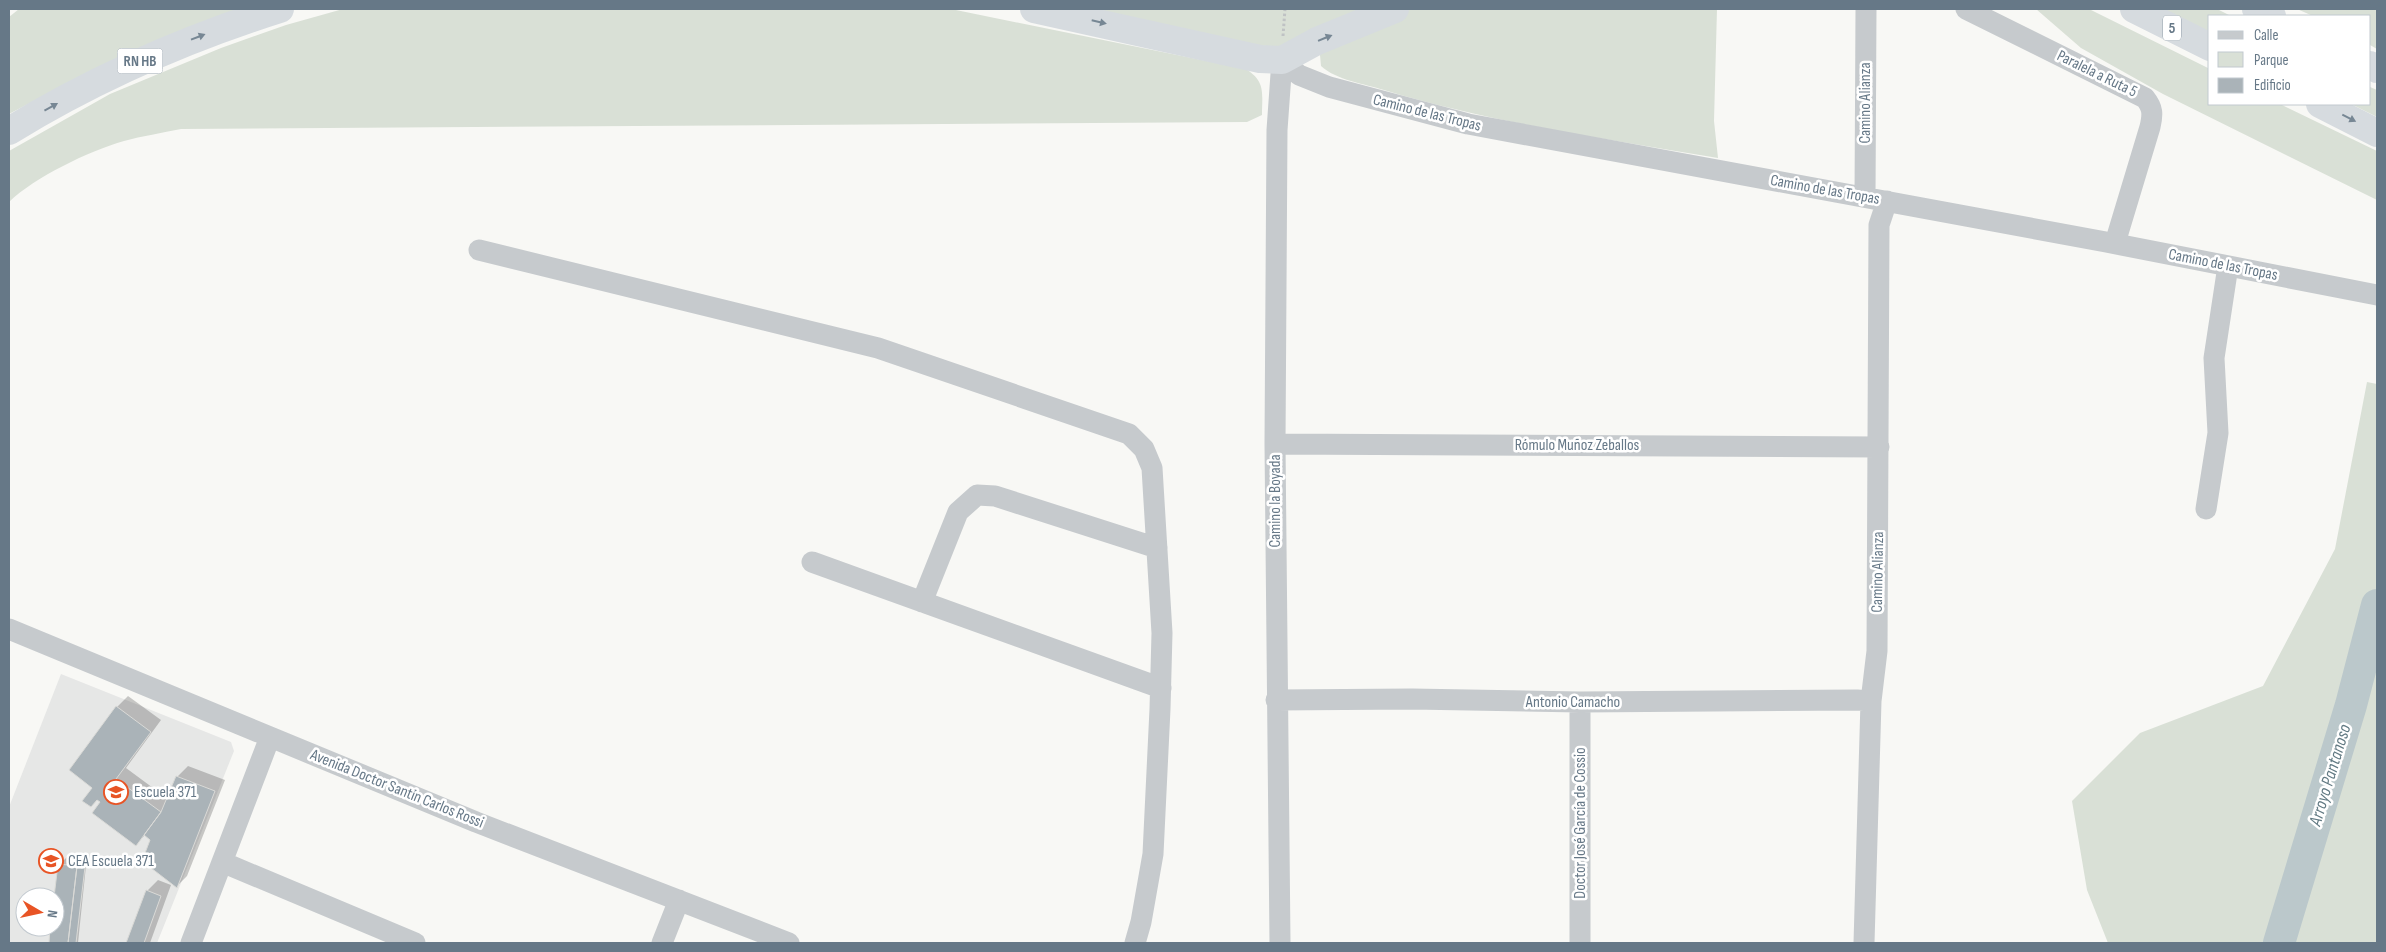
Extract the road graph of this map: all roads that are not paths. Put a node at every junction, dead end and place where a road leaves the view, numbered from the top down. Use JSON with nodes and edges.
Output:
{"nodes":[{"id":1,"x":280,"y":9,"type":"edge"},
{"id":2,"x":1034,"y":9,"type":"edge"},
{"id":3,"x":1395,"y":9,"type":"edge"},
{"id":4,"x":1866,"y":9,"type":"edge"},
{"id":5,"x":1966,"y":9,"type":"edge"},
{"id":6,"x":2134,"y":9,"type":"edge"},
{"id":7,"x":2256,"y":9,"type":"edge"},
{"id":8,"x":2270,"y":15,"type":"edge"},
{"id":9,"x":2208,"y":46,"type":"edge"},
{"id":10,"x":1282,"y":60,"type":"junction"},
{"id":11,"x":2322,"y":105,"type":"edge"},
{"id":12,"x":9,"y":131,"type":"edge"},
{"id":13,"x":2377,"y":133,"type":"edge"},
{"id":14,"x":1865,"y":197,"type":"junction"},
{"id":15,"x":1887,"y":201,"type":"junction"},
{"id":16,"x":2115,"y":244,"type":"junction"},
{"id":17,"x":479,"y":250,"type":"dead end"},
{"id":18,"x":2228,"y":266,"type":"junction"},
{"id":19,"x":2373,"y":294,"type":"edge"},
{"id":20,"x":1275,"y":444,"type":"junction"},
{"id":21,"x":1879,"y":447,"type":"junction"},
{"id":22,"x":2206,"y":509,"type":"dead end"},
{"id":23,"x":1157,"y":548,"type":"junction"},
{"id":24,"x":812,"y":562,"type":"dead end"},
{"id":25,"x":922,"y":602,"type":"junction"},
{"id":26,"x":9,"y":629,"type":"edge"},
{"id":27,"x":1161,"y":688,"type":"junction"},
{"id":28,"x":1276,"y":700,"type":"junction"},
{"id":29,"x":1871,"y":701,"type":"junction"},
{"id":30,"x":1580,"y":702,"type":"junction"},
{"id":31,"x":270,"y":737,"type":"junction"},
{"id":32,"x":222,"y":862,"type":"junction"},
{"id":33,"x":679,"y":900,"type":"junction"},
{"id":34,"x":191,"y":943,"type":"edge"},
{"id":35,"x":415,"y":943,"type":"edge"},
{"id":36,"x":662,"y":943,"type":"edge"},
{"id":37,"x":789,"y":943,"type":"edge"},
{"id":38,"x":1135,"y":943,"type":"edge"},
{"id":39,"x":1280,"y":943,"type":"edge"},
{"id":40,"x":1580,"y":943,"type":"edge"},
{"id":41,"x":1864,"y":943,"type":"edge"}],
"edges":[{"from":12,"to":1,"type":"highway","number":"RN HB","one_way":true},
{"from":2,"to":10,"type":"highway","one_way":true},
{"from":10,"to":3,"type":"highway","one_way":true},
{"from":4,"to":14,"type":"street","name":"Camino Alianza"},
{"from":5,"to":16,"type":"street","name":"Paralela a Ruta 5"},
{"from":6,"to":9,"type":"highway","number":"5"},
{"from":7,"to":8,"type":"highway"},
{"from":10,"to":14,"type":"street","name":"Camino de las Tropas"},
{"from":10,"to":20,"type":"street","name":"Camino la Boyada"},
{"from":11,"to":13,"type":"highway","one_way":true},
{"from":14,"to":15,"type":"street","name":"Camino de las Tropas"},
{"from":15,"to":16,"type":"street","name":"Camino de las Tropas"},
{"from":15,"to":21,"type":"street","name":"Camino Alianza"},
{"from":16,"to":18,"type":"street","name":"Camino de las Tropas"},
{"from":17,"to":23,"type":"street"},
{"from":18,"to":19,"type":"street","name":"Camino de las Tropas"},
{"from":18,"to":22,"type":"street"},
{"from":20,"to":21,"type":"street","name":"Rómulo Muñoz Zeballos"},
{"from":20,"to":28,"type":"street","name":"Camino la Boyada"},
{"from":21,"to":29,"type":"street","name":"Camino Alianza"},
{"from":23,"to":25,"type":"street"},
{"from":23,"to":27,"type":"street"},
{"from":24,"to":25,"type":"street"},
{"from":25,"to":27,"type":"street"},
{"from":26,"to":31,"type":"street","name":"Avenida Doctor Santín Carlos Rossi"},
{"from":27,"to":38,"type":"street"},
{"from":28,"to":30,"type":"street","name":"Antonio Camacho"},
{"from":28,"to":39,"type":"street","name":"Camino la Boyada"},
{"from":29,"to":30,"type":"street","name":"Antonio Camacho"},
{"from":29,"to":41,"type":"street","name":"Camino Alianza"},
{"from":30,"to":40,"type":"street","name":"Doctor José García de Cossio"},
{"from":31,"to":32,"type":"street"},
{"from":31,"to":33,"type":"street","name":"Avenida Doctor Santín Carlos Rossi"},
{"from":32,"to":34,"type":"street"},
{"from":32,"to":35,"type":"street"},
{"from":33,"to":36,"type":"street"},
{"from":33,"to":37,"type":"street","name":"Avenida Doctor Santín Carlos Rossi"}]}
